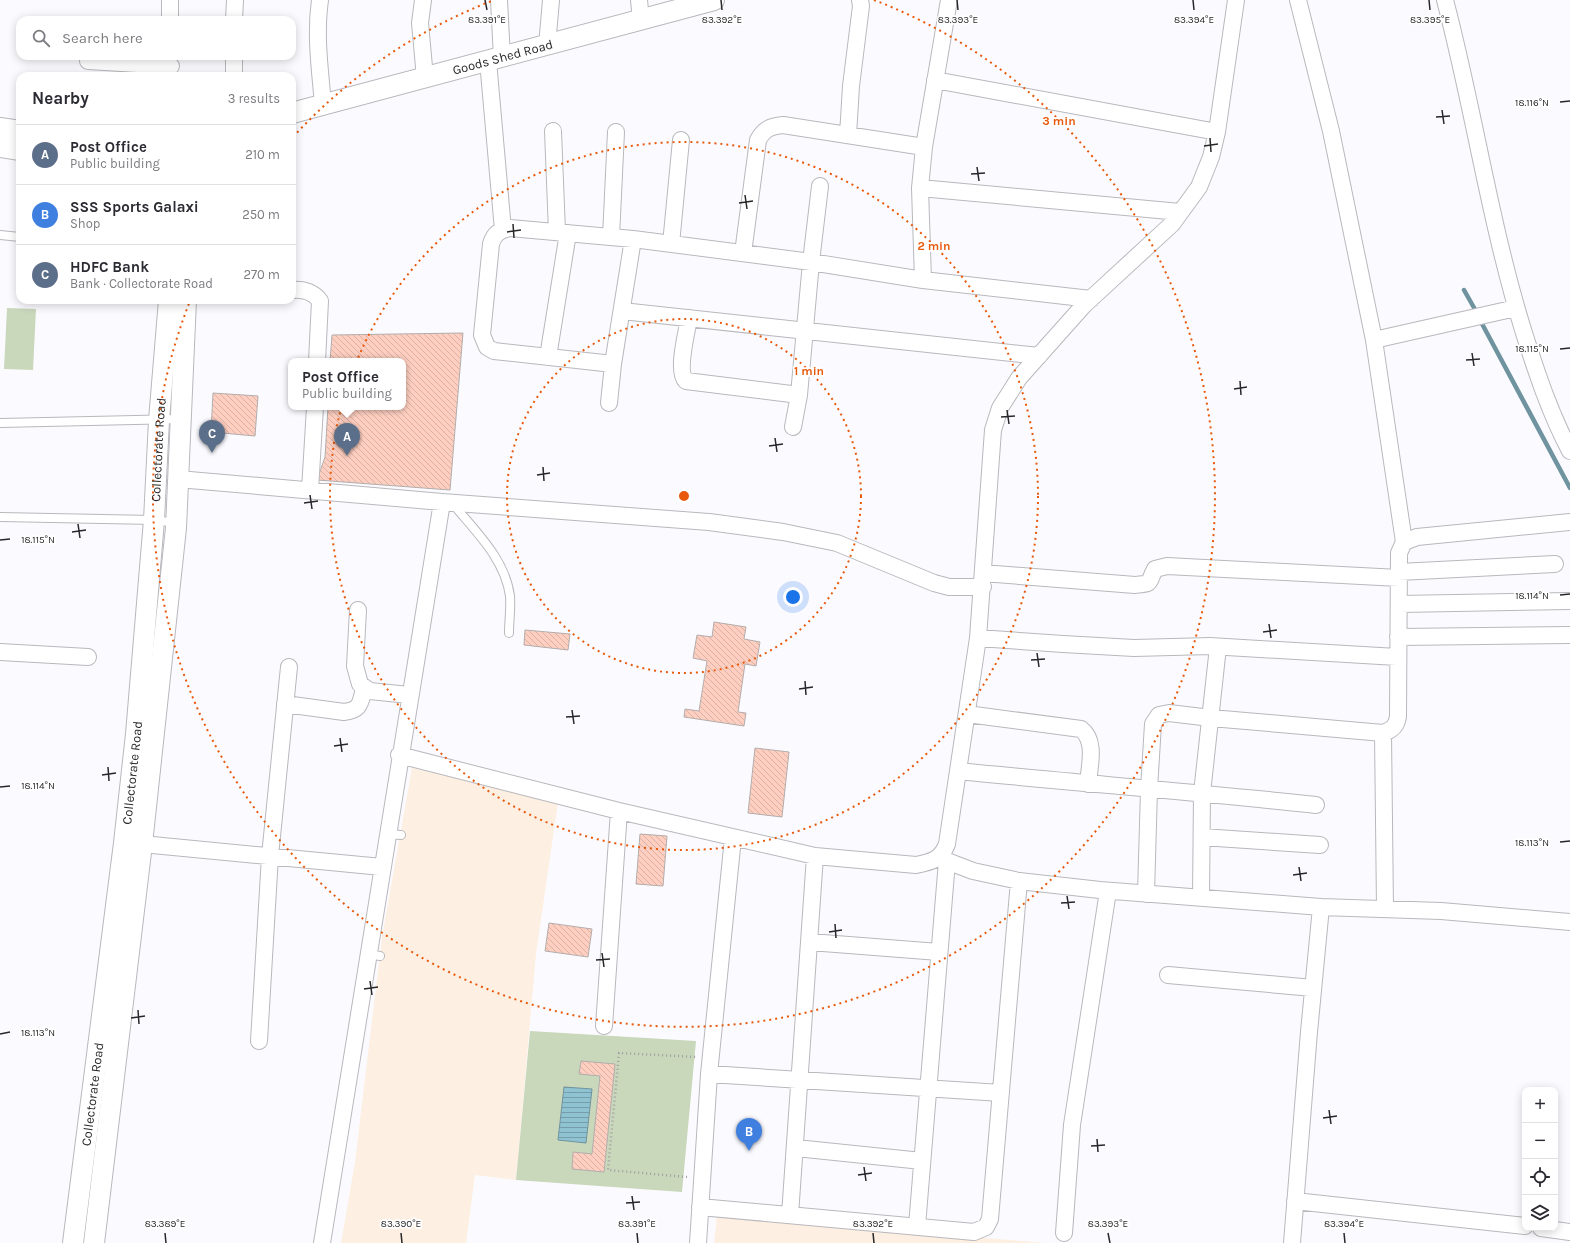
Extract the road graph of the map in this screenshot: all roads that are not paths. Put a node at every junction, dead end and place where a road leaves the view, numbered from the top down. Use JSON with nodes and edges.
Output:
{"nodes":[{"id":1,"x":170,"y":0,"type":"edge"},
{"id":2,"x":235,"y":0,"type":"edge"},
{"id":3,"x":320,"y":0,"type":"edge"},
{"id":4,"x":423,"y":0,"type":"edge"},
{"id":5,"x":499,"y":0,"type":"edge"},
{"id":6,"x":551,"y":0,"type":"edge"},
{"id":7,"x":639,"y":0,"type":"edge"},
{"id":8,"x":714,"y":0,"type":"edge"},
{"id":9,"x":860,"y":0,"type":"edge"},
{"id":10,"x":949,"y":0,"type":"edge"},
{"id":11,"x":1236,"y":0,"type":"edge"},
{"id":12,"x":1298,"y":0,"type":"edge"},
{"id":13,"x":1445,"y":0,"type":"edge"},
{"id":14,"x":170,"y":16,"type":"edge"},
{"id":15,"x":234,"y":16,"type":"edge"},
{"id":16,"x":641,"y":21,"type":"junction"},
{"id":17,"x":547,"y":46,"type":"junction"},
{"id":18,"x":495,"y":59,"type":"junction"},
{"id":19,"x":234,"y":60,"type":"edge"},
{"id":20,"x":88,"y":61,"type":"dead end"},
{"id":21,"x":172,"y":66,"type":"edge"},
{"id":22,"x":234,"y":72,"type":"edge"},
{"id":23,"x":425,"y":78,"type":"junction"},
{"id":24,"x":935,"y":80,"type":"junction"},
{"id":25,"x":323,"y":104,"type":"junction"},
{"id":26,"x":296,"y":112,"type":"edge"},
{"id":27,"x":0,"y":128,"type":"edge"},
{"id":28,"x":16,"y":130,"type":"edge"},
{"id":29,"x":553,"y":131,"type":"dead end"},
{"id":30,"x":616,"y":132,"type":"dead end"},
{"id":31,"x":1216,"y":132,"type":"junction"},
{"id":32,"x":848,"y":135,"type":"junction"},
{"id":33,"x":681,"y":140,"type":"dead end"},
{"id":34,"x":0,"y":147,"type":"edge"},
{"id":35,"x":924,"y":147,"type":"junction"},
{"id":36,"x":16,"y":149,"type":"edge"},
{"id":37,"x":820,"y":186,"type":"dead end"},
{"id":38,"x":920,"y":188,"type":"junction"},
{"id":39,"x":1180,"y":212,"type":"junction"},
{"id":40,"x":503,"y":230,"type":"junction"},
{"id":41,"x":563,"y":233,"type":"junction"},
{"id":42,"x":0,"y":235,"type":"edge"},
{"id":43,"x":16,"y":237,"type":"edge"},
{"id":44,"x":611,"y":237,"type":"junction"},
{"id":45,"x":633,"y":239,"type":"junction"},
{"id":46,"x":671,"y":244,"type":"junction"},
{"id":47,"x":742,"y":253,"type":"junction"},
{"id":48,"x":811,"y":262,"type":"junction"},
{"id":49,"x":923,"y":280,"type":"junction"},
{"id":50,"x":296,"y":290,"type":"edge"},
{"id":51,"x":1091,"y":299,"type":"junction"},
{"id":52,"x":169,"y":304,"type":"edge"},
{"id":53,"x":186,"y":304,"type":"edge"},
{"id":54,"x":1516,"y":308,"type":"junction"},
{"id":55,"x":622,"y":311,"type":"junction"},
{"id":56,"x":689,"y":318,"type":"junction"},
{"id":57,"x":805,"y":331,"type":"junction"},
{"id":58,"x":1374,"y":340,"type":"junction"},
{"id":59,"x":1039,"y":356,"type":"junction"},
{"id":60,"x":548,"y":357,"type":"junction"},
{"id":61,"x":317,"y":358,"type":"edge"},
{"id":62,"x":613,"y":364,"type":"junction"},
{"id":63,"x":799,"y":395,"type":"junction"},
{"id":64,"x":609,"y":403,"type":"dead end"},
{"id":65,"x":315,"y":410,"type":"edge"},
{"id":66,"x":158,"y":420,"type":"junction"},
{"id":67,"x":181,"y":420,"type":"junction"},
{"id":68,"x":0,"y":423,"type":"edge"},
{"id":69,"x":793,"y":428,"type":"dead end"},
{"id":70,"x":1570,"y":451,"type":"edge"},
{"id":71,"x":178,"y":478,"type":"junction"},
{"id":72,"x":310,"y":490,"type":"junction"},
{"id":73,"x":447,"y":502,"type":"junction"},
{"id":74,"x":0,"y":517,"type":"edge"},
{"id":75,"x":154,"y":520,"type":"junction"},
{"id":76,"x":1570,"y":522,"type":"edge"},
{"id":77,"x":176,"y":523,"type":"junction"},
{"id":78,"x":1404,"y":542,"type":"junction"},
{"id":79,"x":1555,"y":564,"type":"dead end"},
{"id":80,"x":1399,"y":575,"type":"junction"},
{"id":81,"x":983,"y":580,"type":"junction"},
{"id":82,"x":1570,"y":601,"type":"edge"},
{"id":83,"x":1399,"y":604,"type":"junction"},
{"id":84,"x":358,"y":610,"type":"dead end"},
{"id":85,"x":509,"y":633,"type":"dead end"},
{"id":86,"x":1570,"y":635,"type":"edge"},
{"id":87,"x":1398,"y":637,"type":"junction"},
{"id":88,"x":978,"y":638,"type":"junction"},
{"id":89,"x":1218,"y":647,"type":"junction"},
{"id":90,"x":0,"y":652,"type":"edge"},
{"id":91,"x":88,"y":657,"type":"dead end"},
{"id":92,"x":1397,"y":657,"type":"junction"},
{"id":93,"x":289,"y":667,"type":"dead end"},
{"id":94,"x":364,"y":688,"type":"junction"},
{"id":95,"x":410,"y":695,"type":"junction"},
{"id":96,"x":285,"y":704,"type":"junction"},
{"id":97,"x":967,"y":714,"type":"junction"},
{"id":98,"x":1210,"y":718,"type":"junction"},
{"id":99,"x":1383,"y":733,"type":"junction"},
{"id":100,"x":399,"y":755,"type":"junction"},
{"id":101,"x":958,"y":771,"type":"junction"},
{"id":102,"x":1088,"y":784,"type":"junction"},
{"id":103,"x":1149,"y":789,"type":"junction"},
{"id":104,"x":1202,"y":793,"type":"junction"},
{"id":105,"x":1316,"y":806,"type":"dead end"},
{"id":106,"x":619,"y":811,"type":"junction"},
{"id":107,"x":1202,"y":837,"type":"junction"},
{"id":108,"x":734,"y":838,"type":"junction"},
{"id":109,"x":142,"y":844,"type":"junction"},
{"id":110,"x":1320,"y":845,"type":"dead end"},
{"id":111,"x":270,"y":856,"type":"junction"},
{"id":112,"x":815,"y":856,"type":"junction"},
{"id":113,"x":943,"y":860,"type":"junction"},
{"id":114,"x":382,"y":867,"type":"junction"},
{"id":115,"x":1019,"y":881,"type":"junction"},
{"id":116,"x":1108,"y":891,"type":"junction"},
{"id":117,"x":1146,"y":894,"type":"junction"},
{"id":118,"x":1201,"y":898,"type":"junction"},
{"id":119,"x":1321,"y":907,"type":"junction"},
{"id":120,"x":1385,"y":909,"type":"junction"},
{"id":121,"x":1570,"y":922,"type":"edge"},
{"id":122,"x":810,"y":942,"type":"junction"},
{"id":123,"x":939,"y":952,"type":"junction"},
{"id":124,"x":1168,"y":975,"type":"dead end"},
{"id":125,"x":1313,"y":988,"type":"junction"},
{"id":126,"x":604,"y":1026,"type":"dead end"},
{"id":127,"x":259,"y":1041,"type":"dead end"},
{"id":128,"x":709,"y":1074,"type":"junction"},
{"id":129,"x":801,"y":1080,"type":"junction"},
{"id":130,"x":928,"y":1088,"type":"junction"},
{"id":131,"x":1001,"y":1093,"type":"junction"},
{"id":132,"x":796,"y":1148,"type":"junction"},
{"id":133,"x":922,"y":1161,"type":"junction"},
{"id":134,"x":1295,"y":1201,"type":"junction"},
{"id":135,"x":700,"y":1207,"type":"junction"},
{"id":136,"x":790,"y":1215,"type":"junction"},
{"id":137,"x":916,"y":1226,"type":"junction"},
{"id":138,"x":1522,"y":1226,"type":"edge"},
{"id":139,"x":1558,"y":1230,"type":"edge"},
{"id":140,"x":1570,"y":1232,"type":"edge"},
{"id":141,"x":1064,"y":1233,"type":"dead end"},
{"id":142,"x":73,"y":1243,"type":"edge"},
{"id":143,"x":94,"y":1243,"type":"edge"},
{"id":144,"x":322,"y":1243,"type":"edge"},
{"id":145,"x":698,"y":1243,"type":"edge"},
{"id":146,"x":1292,"y":1243,"type":"edge"}],
"edges":[{"from":1,"to":14,"type":"street"},
{"from":2,"to":15,"type":"street"},
{"from":3,"to":25,"type":"street"},
{"from":4,"to":23,"type":"street"},
{"from":5,"to":18,"type":"street"},
{"from":6,"to":17,"type":"street"},
{"from":7,"to":16,"type":"street"},
{"from":8,"to":16,"type":"street","name":"Goods Shed Road"},
{"from":9,"to":32,"type":"street"},
{"from":10,"to":24,"type":"street"},
{"from":11,"to":31,"type":"street"},
{"from":12,"to":58,"type":"street"},
{"from":13,"to":54,"type":"street"},
{"from":16,"to":17,"type":"street","name":"Goods Shed Road"},
{"from":17,"to":18,"type":"street","name":"Goods Shed Road"},
{"from":18,"to":23,"type":"street","name":"Goods Shed Road"},
{"from":18,"to":40,"type":"street"},
{"from":19,"to":22,"type":"street"},
{"from":20,"to":21,"type":"street"},
{"from":23,"to":25,"type":"street","name":"Goods Shed Road"},
{"from":24,"to":31,"type":"street"},
{"from":24,"to":35,"type":"street"},
{"from":25,"to":26,"type":"street","name":"Goods Shed Road"},
{"from":27,"to":28,"type":"street"},
{"from":29,"to":41,"type":"street"},
{"from":30,"to":44,"type":"street"},
{"from":31,"to":39,"type":"street"},
{"from":32,"to":35,"type":"street"},
{"from":32,"to":47,"type":"street"},
{"from":33,"to":46,"type":"street"},
{"from":34,"to":36,"type":"street"},
{"from":35,"to":38,"type":"street"},
{"from":37,"to":48,"type":"street"},
{"from":38,"to":39,"type":"street"},
{"from":38,"to":49,"type":"street"},
{"from":39,"to":51,"type":"street"},
{"from":40,"to":41,"type":"street"},
{"from":40,"to":60,"type":"street"},
{"from":41,"to":44,"type":"street"},
{"from":41,"to":60,"type":"street"},
{"from":42,"to":43,"type":"lane"},
{"from":44,"to":45,"type":"street"},
{"from":45,"to":46,"type":"street"},
{"from":45,"to":55,"type":"street"},
{"from":46,"to":47,"type":"street"},
{"from":47,"to":48,"type":"street"},
{"from":48,"to":49,"type":"street"},
{"from":48,"to":57,"type":"street"},
{"from":49,"to":51,"type":"street"},
{"from":50,"to":61,"type":"street"},
{"from":51,"to":59,"type":"street"},
{"from":52,"to":66,"type":"street","name":"Collectorate Road"},
{"from":53,"to":67,"type":"street","name":"Collectorate Road"},
{"from":54,"to":58,"type":"street"},
{"from":54,"to":70,"type":"street"},
{"from":55,"to":56,"type":"street"},
{"from":55,"to":62,"type":"street"},
{"from":56,"to":57,"type":"street"},
{"from":56,"to":63,"type":"street"},
{"from":57,"to":59,"type":"street"},
{"from":57,"to":63,"type":"street"},
{"from":58,"to":78,"type":"street"},
{"from":59,"to":81,"type":"street"},
{"from":60,"to":62,"type":"street"},
{"from":62,"to":64,"type":"street"},
{"from":63,"to":69,"type":"street"},
{"from":65,"to":72,"type":"street"},
{"from":66,"to":67,"type":"lane"},
{"from":66,"to":68,"type":"lane"},
{"from":66,"to":75,"type":"street","name":"Collectorate Road"},
{"from":67,"to":71,"type":"street","name":"Collectorate Road"},
{"from":71,"to":72,"type":"street"},
{"from":71,"to":77,"type":"street","name":"Collectorate Road"},
{"from":72,"to":73,"type":"street"},
{"from":73,"to":81,"type":"street"},
{"from":73,"to":85,"type":"lane"},
{"from":73,"to":95,"type":"street"},
{"from":74,"to":75,"type":"lane"},
{"from":75,"to":77,"type":"lane"},
{"from":75,"to":142,"type":"street","name":"Collectorate Road"},
{"from":76,"to":78,"type":"street"},
{"from":77,"to":109,"type":"street","name":"Collectorate Road"},
{"from":78,"to":80,"type":"street"},
{"from":79,"to":80,"type":"street"},
{"from":80,"to":81,"type":"street"},
{"from":80,"to":83,"type":"street"},
{"from":81,"to":88,"type":"street"},
{"from":82,"to":83,"type":"street"},
{"from":83,"to":87,"type":"street"},
{"from":84,"to":94,"type":"street"},
{"from":86,"to":87,"type":"street"},
{"from":87,"to":92,"type":"street"},
{"from":88,"to":89,"type":"street"},
{"from":88,"to":97,"type":"street"},
{"from":89,"to":92,"type":"street"},
{"from":89,"to":98,"type":"street"},
{"from":90,"to":91,"type":"street"},
{"from":92,"to":99,"type":"street"},
{"from":93,"to":96,"type":"street"},
{"from":94,"to":95,"type":"street"},
{"from":94,"to":96,"type":"street"},
{"from":95,"to":100,"type":"street"},
{"from":96,"to":111,"type":"street"},
{"from":97,"to":101,"type":"street"},
{"from":97,"to":102,"type":"street"},
{"from":98,"to":99,"type":"street"},
{"from":98,"to":103,"type":"street"},
{"from":98,"to":104,"type":"street"},
{"from":99,"to":120,"type":"street"},
{"from":100,"to":106,"type":"street"},
{"from":100,"to":114,"type":"street"},
{"from":101,"to":102,"type":"street"},
{"from":101,"to":113,"type":"street"},
{"from":102,"to":103,"type":"street"},
{"from":103,"to":104,"type":"street"},
{"from":103,"to":117,"type":"street"},
{"from":104,"to":105,"type":"street"},
{"from":104,"to":107,"type":"street"},
{"from":106,"to":108,"type":"street"},
{"from":106,"to":126,"type":"street"},
{"from":107,"to":110,"type":"street"},
{"from":107,"to":118,"type":"street"},
{"from":108,"to":112,"type":"street"},
{"from":108,"to":128,"type":"street"},
{"from":109,"to":111,"type":"street"},
{"from":109,"to":143,"type":"street","name":"Collectorate Road"},
{"from":111,"to":114,"type":"street"},
{"from":111,"to":127,"type":"street"},
{"from":112,"to":113,"type":"street"},
{"from":112,"to":122,"type":"street"},
{"from":113,"to":115,"type":"street"},
{"from":113,"to":123,"type":"street"},
{"from":114,"to":144,"type":"street"},
{"from":115,"to":116,"type":"street"},
{"from":115,"to":131,"type":"street"},
{"from":116,"to":117,"type":"street"},
{"from":116,"to":141,"type":"street"},
{"from":117,"to":118,"type":"street"},
{"from":118,"to":119,"type":"street"},
{"from":119,"to":120,"type":"street"},
{"from":119,"to":125,"type":"street"},
{"from":120,"to":121,"type":"street"},
{"from":122,"to":123,"type":"street"},
{"from":122,"to":129,"type":"street"},
{"from":123,"to":130,"type":"street"},
{"from":124,"to":125,"type":"street"},
{"from":125,"to":134,"type":"street"},
{"from":128,"to":129,"type":"street"},
{"from":128,"to":135,"type":"street"},
{"from":129,"to":130,"type":"street"},
{"from":129,"to":132,"type":"street"},
{"from":130,"to":131,"type":"street"},
{"from":130,"to":133,"type":"street"},
{"from":131,"to":137,"type":"street"},
{"from":132,"to":133,"type":"street"},
{"from":132,"to":136,"type":"street"},
{"from":133,"to":137,"type":"street"},
{"from":134,"to":138,"type":"street"},
{"from":134,"to":146,"type":"street"},
{"from":135,"to":136,"type":"street"},
{"from":135,"to":145,"type":"street"},
{"from":136,"to":137,"type":"street"},
{"from":139,"to":140,"type":"street"}]}
